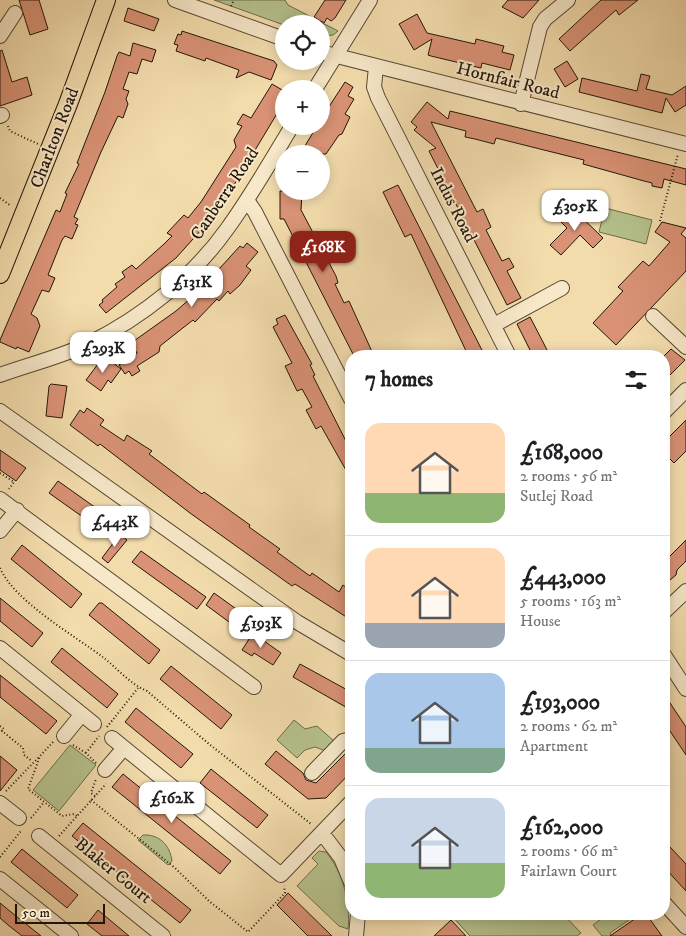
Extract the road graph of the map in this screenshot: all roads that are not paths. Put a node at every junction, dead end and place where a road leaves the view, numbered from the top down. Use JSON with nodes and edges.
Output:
{"nodes":[{"id":1,"x":106,"y":0,"type":"edge"},
{"id":2,"x":175,"y":0,"type":"edge"},
{"id":3,"x":370,"y":0,"type":"edge"},
{"id":4,"x":568,"y":0,"type":"edge"},
{"id":5,"x":15,"y":13,"type":"dead end"},
{"id":6,"x":0,"y":36,"type":"edge"},
{"id":7,"x":275,"y":36,"type":"edge"},
{"id":8,"x":330,"y":54,"type":"edge"},
{"id":9,"x":336,"y":56,"type":"junction"},
{"id":10,"x":376,"y":67,"type":"junction"},
{"id":11,"x":321,"y":80,"type":"edge"},
{"id":12,"x":521,"y":104,"type":"junction"},
{"id":13,"x":287,"y":135,"type":"edge"},
{"id":14,"x":682,"y":148,"type":"edge"},
{"id":15,"x":247,"y":200,"type":"junction"},
{"id":16,"x":0,"y":274,"type":"edge"},
{"id":17,"x":562,"y":288,"type":"dead end"},
{"id":18,"x":653,"y":316,"type":"dead end"},
{"id":19,"x":494,"y":325,"type":"junction"},
{"id":20,"x":686,"y":347,"type":"edge"},
{"id":21,"x":506,"y":350,"type":"edge"},
{"id":22,"x":0,"y":375,"type":"edge"},
{"id":23,"x":345,"y":387,"type":"edge"},
{"id":24,"x":686,"y":390,"type":"edge"},
{"id":25,"x":670,"y":406,"type":"edge"},
{"id":26,"x":0,"y":411,"type":"edge"},
{"id":27,"x":1,"y":499,"type":"edge"},
{"id":28,"x":17,"y":510,"type":"junction"},
{"id":29,"x":0,"y":532,"type":"edge"},
{"id":30,"x":686,"y":591,"type":"edge"},
{"id":31,"x":670,"y":606,"type":"edge"},
{"id":32,"x":0,"y":648,"type":"edge"},
{"id":33,"x":345,"y":650,"type":"edge"},
{"id":34,"x":670,"y":664,"type":"edge"},
{"id":35,"x":254,"y":687,"type":"dead end"},
{"id":36,"x":686,"y":689,"type":"edge"},
{"id":37,"x":82,"y":714,"type":"junction"},
{"id":38,"x":94,"y":724,"type":"dead end"},
{"id":39,"x":112,"y":738,"type":"dead end"},
{"id":40,"x":65,"y":740,"type":"road end"},
{"id":41,"x":345,"y":740,"type":"edge"},
{"id":42,"x":124,"y":748,"type":"junction"},
{"id":43,"x":312,"y":773,"type":"dead end"},
{"id":44,"x":107,"y":776,"type":"road end"},
{"id":45,"x":2,"y":798,"type":"edge"},
{"id":46,"x":345,"y":808,"type":"edge"},
{"id":47,"x":18,"y":818,"type":"dead end"},
{"id":48,"x":322,"y":832,"type":"junction"},
{"id":49,"x":39,"y":836,"type":"dead end"},
{"id":50,"x":345,"y":868,"type":"edge"},
{"id":51,"x":0,"y":879,"type":"edge"},
{"id":52,"x":670,"y":910,"type":"edge"},
{"id":53,"x":357,"y":920,"type":"edge"},
{"id":54,"x":686,"y":927,"type":"edge"},
{"id":55,"x":71,"y":936,"type":"edge"},
{"id":56,"x":163,"y":936,"type":"edge"},
{"id":57,"x":356,"y":936,"type":"edge"}],
"edges":[{"from":1,"to":16,"type":"main road","name":"Charlton Road"},
{"from":2,"to":7,"type":"street"},
{"from":3,"to":9,"type":"street"},
{"from":4,"to":12,"type":"street"},
{"from":5,"to":6,"type":"street"},
{"from":8,"to":9,"type":"street","name":"Hornfair Road"},
{"from":9,"to":10,"type":"street","name":"Hornfair Road"},
{"from":9,"to":11,"type":"street"},
{"from":10,"to":12,"type":"street","name":"Hornfair Road"},
{"from":10,"to":19,"type":"street","name":"Indus Road"},
{"from":12,"to":14,"type":"street","name":"Hornfair Road"},
{"from":13,"to":15,"type":"street","name":"Canberra Road"},
{"from":15,"to":22,"type":"street","name":"Canberra Road"},
{"from":15,"to":23,"type":"street"},
{"from":17,"to":19,"type":"street"},
{"from":18,"to":20,"type":"street"},
{"from":19,"to":21,"type":"street","name":"Indus Road"},
{"from":24,"to":25,"type":"street"},
{"from":26,"to":33,"type":"street"},
{"from":27,"to":28,"type":"street"},
{"from":28,"to":29,"type":"street"},
{"from":28,"to":35,"type":"street"},
{"from":30,"to":31,"type":"street"},
{"from":32,"to":37,"type":"street"},
{"from":34,"to":36,"type":"street"},
{"from":37,"to":38,"type":"street"},
{"from":37,"to":40,"type":"street"},
{"from":39,"to":42,"type":"street"},
{"from":41,"to":43,"type":"street"},
{"from":42,"to":44,"type":"street"},
{"from":42,"to":48,"type":"street"},
{"from":45,"to":47,"type":"street"},
{"from":46,"to":48,"type":"street"},
{"from":48,"to":50,"type":"street"},
{"from":49,"to":56,"type":"street","name":"Blaker Court"},
{"from":51,"to":55,"type":"street"},
{"from":52,"to":54,"type":"street"},
{"from":53,"to":57,"type":"street"}]}
